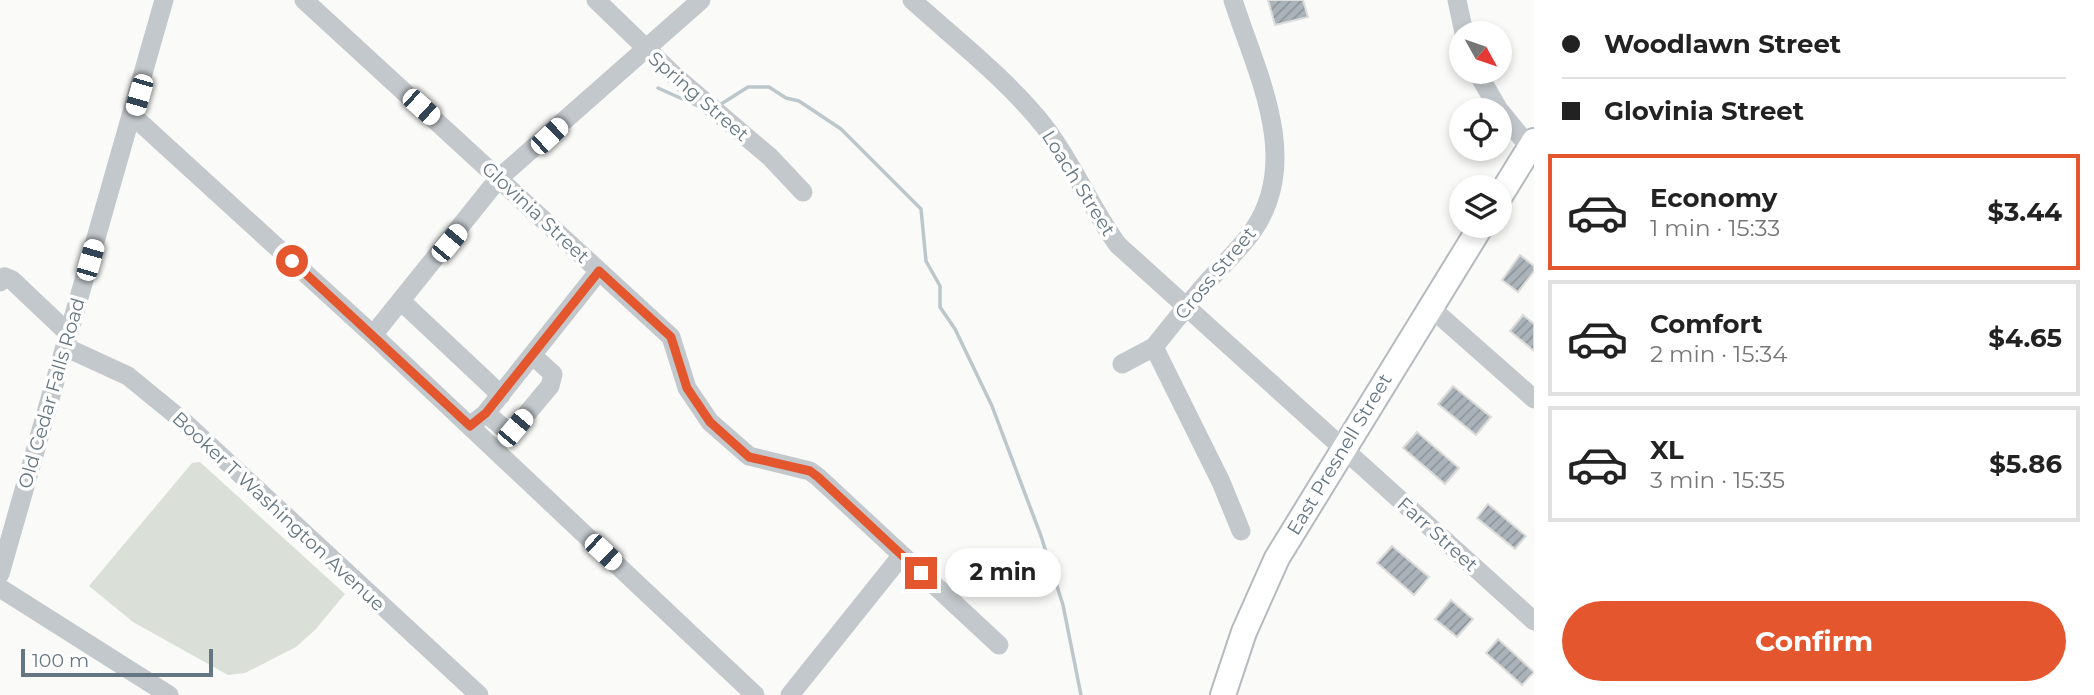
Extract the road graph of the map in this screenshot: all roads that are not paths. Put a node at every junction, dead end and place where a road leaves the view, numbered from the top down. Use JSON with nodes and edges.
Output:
{"nodes":[{"id":1,"x":164,"y":0,"type":"edge"},
{"id":2,"x":304,"y":0,"type":"edge"},
{"id":3,"x":596,"y":0,"type":"edge"},
{"id":4,"x":701,"y":0,"type":"edge"},
{"id":5,"x":912,"y":0,"type":"edge"},
{"id":6,"x":1233,"y":0,"type":"edge"},
{"id":7,"x":1457,"y":0,"type":"edge"},
{"id":8,"x":1461,"y":21,"type":"edge"},
{"id":9,"x":644,"y":47,"type":"junction"},
{"id":10,"x":133,"y":116,"type":"junction"},
{"id":11,"x":1512,"y":124,"type":"edge"},
{"id":12,"x":1532,"y":144,"type":"edge"},
{"id":13,"x":1512,"y":176,"type":"edge"},
{"id":14,"x":499,"y":178,"type":"junction"},
{"id":15,"x":803,"y":191,"type":"dead end"},
{"id":16,"x":1473,"y":238,"type":"edge"},
{"id":17,"x":599,"y":271,"type":"junction"},
{"id":18,"x":0,"y":282,"type":"edge"},
{"id":19,"x":401,"y":301,"type":"junction"},
{"id":20,"x":1186,"y":306,"type":"junction"},
{"id":21,"x":1430,"y":307,"type":"junction"},
{"id":22,"x":373,"y":335,"type":"junction"},
{"id":23,"x":67,"y":340,"type":"junction"},
{"id":24,"x":1154,"y":347,"type":"junction"},
{"id":25,"x":532,"y":355,"type":"junction"},
{"id":26,"x":1122,"y":365,"type":"dead end"},
{"id":27,"x":501,"y":395,"type":"junction"},
{"id":28,"x":1534,"y":399,"type":"edge"},
{"id":29,"x":486,"y":413,"type":"junction"},
{"id":30,"x":470,"y":426,"type":"junction"},
{"id":31,"x":1342,"y":447,"type":"junction"},
{"id":32,"x":1241,"y":531,"type":"dead end"},
{"id":33,"x":902,"y":555,"type":"junction"},
{"id":34,"x":0,"y":574,"type":"edge"},
{"id":35,"x":0,"y":588,"type":"edge"},
{"id":36,"x":1534,"y":621,"type":"edge"},
{"id":37,"x":999,"y":645,"type":"dead end"},
{"id":38,"x":169,"y":695,"type":"edge"},
{"id":39,"x":479,"y":695,"type":"edge"},
{"id":40,"x":755,"y":695,"type":"edge"},
{"id":41,"x":790,"y":695,"type":"edge"},
{"id":42,"x":1223,"y":695,"type":"edge"}],
"edges":[{"from":1,"to":10,"type":"street","name":"Old Cedar Falls Road"},
{"from":2,"to":14,"type":"street","name":"Glovinia Street"},
{"from":3,"to":9,"type":"street","name":"Spring Street"},
{"from":4,"to":9,"type":"street"},
{"from":5,"to":20,"type":"street","name":"Loach Street"},
{"from":6,"to":20,"type":"street","name":"Cross Street"},
{"from":7,"to":8,"type":"street"},
{"from":9,"to":14,"type":"street"},
{"from":9,"to":15,"type":"street","name":"Spring Street"},
{"from":10,"to":22,"type":"street"},
{"from":10,"to":23,"type":"street","name":"Old Cedar Falls Road"},
{"from":11,"to":12,"type":"street"},
{"from":12,"to":13,"type":"main road"},
{"from":14,"to":17,"type":"street","name":"Glovinia Street"},
{"from":14,"to":19,"type":"street"},
{"from":16,"to":21,"type":"main road","name":"East Presnell Street"},
{"from":17,"to":25,"type":"street"},
{"from":17,"to":33,"type":"street","name":"Glovinia Street"},
{"from":18,"to":23,"type":"street","name":"Booker T Washington Avenue"},
{"from":19,"to":22,"type":"street"},
{"from":19,"to":27,"type":"street"},
{"from":20,"to":24,"type":"street","name":"Cross Street"},
{"from":20,"to":31,"type":"street","name":"Loach Street"},
{"from":21,"to":28,"type":"street"},
{"from":21,"to":31,"type":"main road","name":"East Presnell Street"},
{"from":22,"to":30,"type":"street"},
{"from":23,"to":34,"type":"street","name":"Old Cedar Falls Road"},
{"from":23,"to":39,"type":"street","name":"Booker T Washington Avenue"},
{"from":24,"to":26,"type":"street"},
{"from":24,"to":32,"type":"street"},
{"from":25,"to":27,"type":"street"},
{"from":25,"to":29,"type":"street"},
{"from":27,"to":29,"type":"street"},
{"from":29,"to":30,"type":"street"},
{"from":30,"to":40,"type":"street"},
{"from":31,"to":36,"type":"street","name":"Farr Street"},
{"from":31,"to":42,"type":"main road","name":"East Presnell Street"},
{"from":33,"to":37,"type":"street","name":"Glovinia Street"},
{"from":33,"to":41,"type":"street"},
{"from":35,"to":38,"type":"street"}]}
